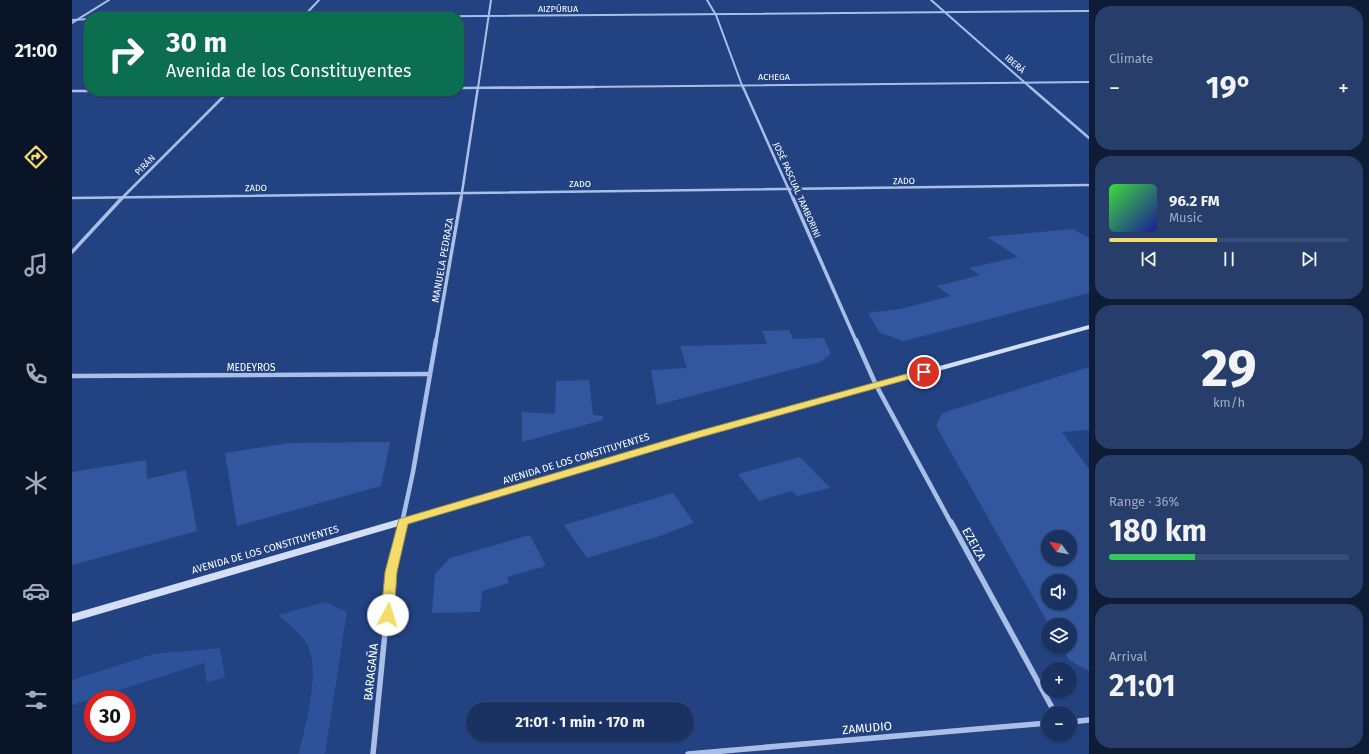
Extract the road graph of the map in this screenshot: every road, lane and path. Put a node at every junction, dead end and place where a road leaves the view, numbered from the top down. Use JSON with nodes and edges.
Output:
{"nodes":[{"id":1,"x":109,"y":0,"type":"edge"},
{"id":2,"x":319,"y":0,"type":"edge"},
{"id":3,"x":491,"y":0,"type":"edge"},
{"id":4,"x":708,"y":0,"type":"edge"},
{"id":5,"x":931,"y":0,"type":"edge"},
{"id":6,"x":1089,"y":11,"type":"edge"},
{"id":7,"x":90,"y":12,"type":"edge"},
{"id":8,"x":308,"y":12,"type":"edge"},
{"id":9,"x":945,"y":12,"type":"junction"},
{"id":10,"x":716,"y":15,"type":"junction"},
{"id":11,"x":84,"y":16,"type":"edge"},
{"id":12,"x":464,"y":16,"type":"edge"},
{"id":13,"x":489,"y":16,"type":"junction"},
{"id":14,"x":84,"y":19,"type":"edge"},
{"id":15,"x":72,"y":20,"type":"edge"},
{"id":16,"x":78,"y":20,"type":"junction"},
{"id":17,"x":72,"y":23,"type":"edge"},
{"id":18,"x":1026,"y":82,"type":"junction"},
{"id":19,"x":1089,"y":82,"type":"edge"},
{"id":20,"x":742,"y":85,"type":"junction"},
{"id":21,"x":477,"y":87,"type":"junction"},
{"id":22,"x":464,"y":88,"type":"edge"},
{"id":23,"x":72,"y":91,"type":"edge"},
{"id":24,"x":84,"y":91,"type":"edge"},
{"id":25,"x":224,"y":96,"type":"edge"},
{"id":26,"x":1089,"y":138,"type":"edge"},
{"id":27,"x":1089,"y":185,"type":"edge"},
{"id":28,"x":788,"y":190,"type":"junction"},
{"id":29,"x":462,"y":192,"type":"junction"},
{"id":30,"x":123,"y":197,"type":"junction"},
{"id":31,"x":72,"y":198,"type":"edge"},
{"id":32,"x":72,"y":252,"type":"edge"},
{"id":33,"x":1089,"y":327,"type":"edge"},
{"id":34,"x":430,"y":374,"type":"junction"},
{"id":35,"x":72,"y":376,"type":"edge"},
{"id":36,"x":876,"y":385,"type":"junction"},
{"id":37,"x":403,"y":522,"type":"junction"},
{"id":38,"x":72,"y":618,"type":"edge"},
{"id":39,"x":1051,"y":706,"type":"edge"},
{"id":40,"x":1089,"y":720,"type":"edge"},
{"id":41,"x":1077,"y":721,"type":"edge"},
{"id":42,"x":1041,"y":725,"type":"edge"},
{"id":43,"x":373,"y":754,"type":"edge"},
{"id":44,"x":688,"y":754,"type":"edge"}],
"edges":[{"from":1,"to":7,"type":"street"},
{"from":2,"to":8,"type":"street"},
{"from":3,"to":13,"type":"street","name":"MANUELA PEDRAZA"},
{"from":4,"to":10,"type":"street","name":"JOSÉ PASCUAL TAMBORINI"},
{"from":5,"to":9,"type":"street","name":"IBERÁ"},
{"from":6,"to":9,"type":"street","name":"AIZPÚRUA"},
{"from":9,"to":10,"type":"street","name":"AIZPÚRUA"},
{"from":9,"to":18,"type":"street","name":"IBERÁ"},
{"from":10,"to":13,"type":"street","name":"AIZPÚRUA"},
{"from":10,"to":20,"type":"street","name":"JOSÉ PASCUAL TAMBORINI"},
{"from":11,"to":16,"type":"street"},
{"from":12,"to":13,"type":"street","name":"AIZPÚRUA"},
{"from":13,"to":21,"type":"street","name":"MANUELA PEDRAZA"},
{"from":14,"to":16,"type":"street"},
{"from":15,"to":16,"type":"street"},
{"from":16,"to":17,"type":"street"},
{"from":18,"to":19,"type":"street","name":"ACHEGA"},
{"from":18,"to":20,"type":"street","name":"ACHEGA"},
{"from":18,"to":26,"type":"street","name":"IBERÁ"},
{"from":20,"to":21,"type":"street","name":"ACHEGA"},
{"from":20,"to":28,"type":"street","name":"JOSÉ PASCUAL TAMBORINI"},
{"from":21,"to":22,"type":"street","name":"ACHEGA"},
{"from":21,"to":29,"type":"street","name":"MANUELA PEDRAZA"},
{"from":23,"to":24,"type":"street"},
{"from":25,"to":30,"type":"street","name":"PIRÁN"},
{"from":27,"to":28,"type":"street","name":"ZADO"},
{"from":28,"to":29,"type":"street","name":"ZADO"},
{"from":28,"to":36,"type":"street","name":"JOSÉ PASCUAL TAMBORINI"},
{"from":29,"to":30,"type":"street","name":"ZADO"},
{"from":29,"to":34,"type":"street","name":"MANUELA PEDRAZA"},
{"from":30,"to":31,"type":"street","name":"ZADO"},
{"from":30,"to":32,"type":"street","name":"PIRÁN"},
{"from":33,"to":36,"type":"main road","name":"AVENIDA DE LOS CONSTITUYENTES"},
{"from":34,"to":35,"type":"street","name":"MEDEYROS"},
{"from":34,"to":37,"type":"street","name":"MANUELA PEDRAZA"},
{"from":36,"to":37,"type":"main road","name":"AVENIDA DE LOS CONSTITUYENTES"},
{"from":36,"to":39,"type":"street","name":"EZEIZA"},
{"from":37,"to":38,"type":"main road","name":"AVENIDA DE LOS CONSTITUYENTES"},
{"from":37,"to":43,"type":"street","name":"BARAGAÑA"},
{"from":40,"to":41,"type":"street"},
{"from":42,"to":44,"type":"street","name":"ZAMUDIO"}]}
